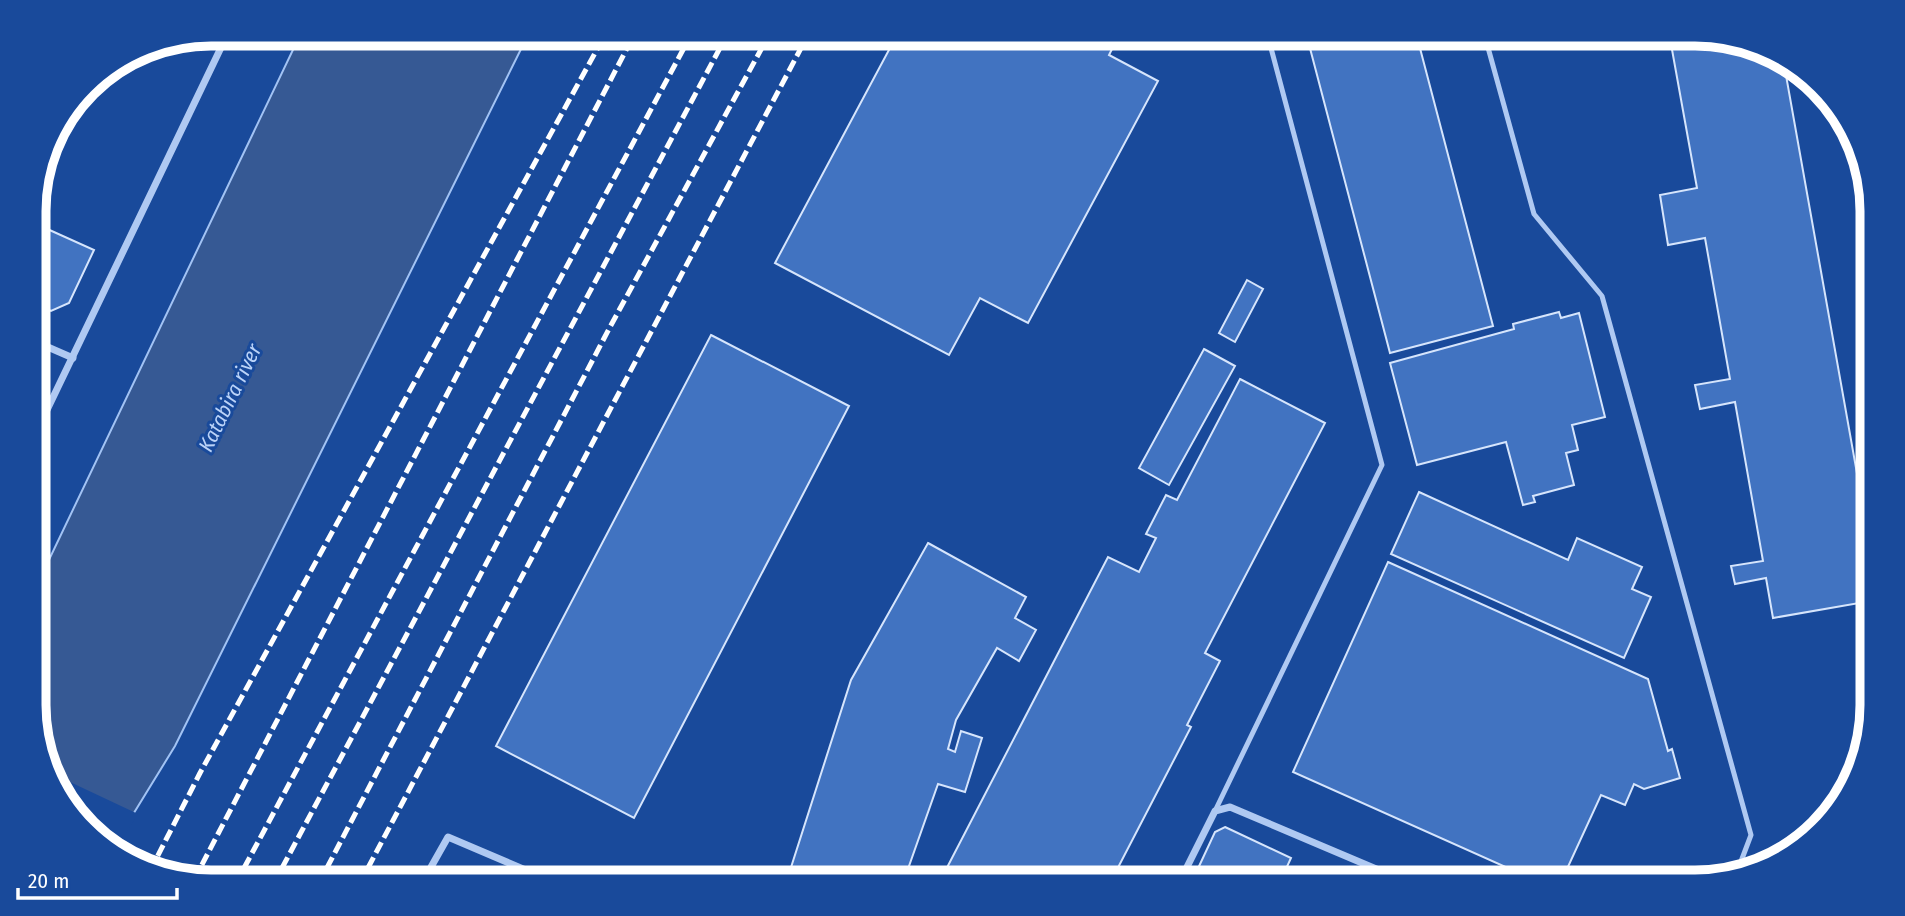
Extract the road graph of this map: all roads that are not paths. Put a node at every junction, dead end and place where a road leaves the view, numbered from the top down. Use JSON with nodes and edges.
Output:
{"nodes":[{"id":1,"x":222,"y":46,"type":"edge"},
{"id":2,"x":1270,"y":46,"type":"edge"},
{"id":3,"x":1488,"y":46,"type":"edge"},
{"id":4,"x":46,"y":346,"type":"edge"},
{"id":5,"x":73,"y":358,"type":"junction"},
{"id":6,"x":46,"y":412,"type":"edge"},
{"id":7,"x":1215,"y":811,"type":"junction"},
{"id":8,"x":1740,"y":864,"type":"edge"},
{"id":9,"x":429,"y":870,"type":"edge"},
{"id":10,"x":526,"y":870,"type":"edge"},
{"id":11,"x":1186,"y":870,"type":"edge"},
{"id":12,"x":1377,"y":870,"type":"edge"}],
"edges":[{"from":1,"to":5,"type":"street"},
{"from":2,"to":7,"type":"lane"},
{"from":3,"to":8,"type":"lane"},
{"from":4,"to":5,"type":"street"},
{"from":5,"to":6,"type":"street"},
{"from":7,"to":11,"type":"street"},
{"from":7,"to":12,"type":"street"},
{"from":9,"to":10,"type":"street"}]}
